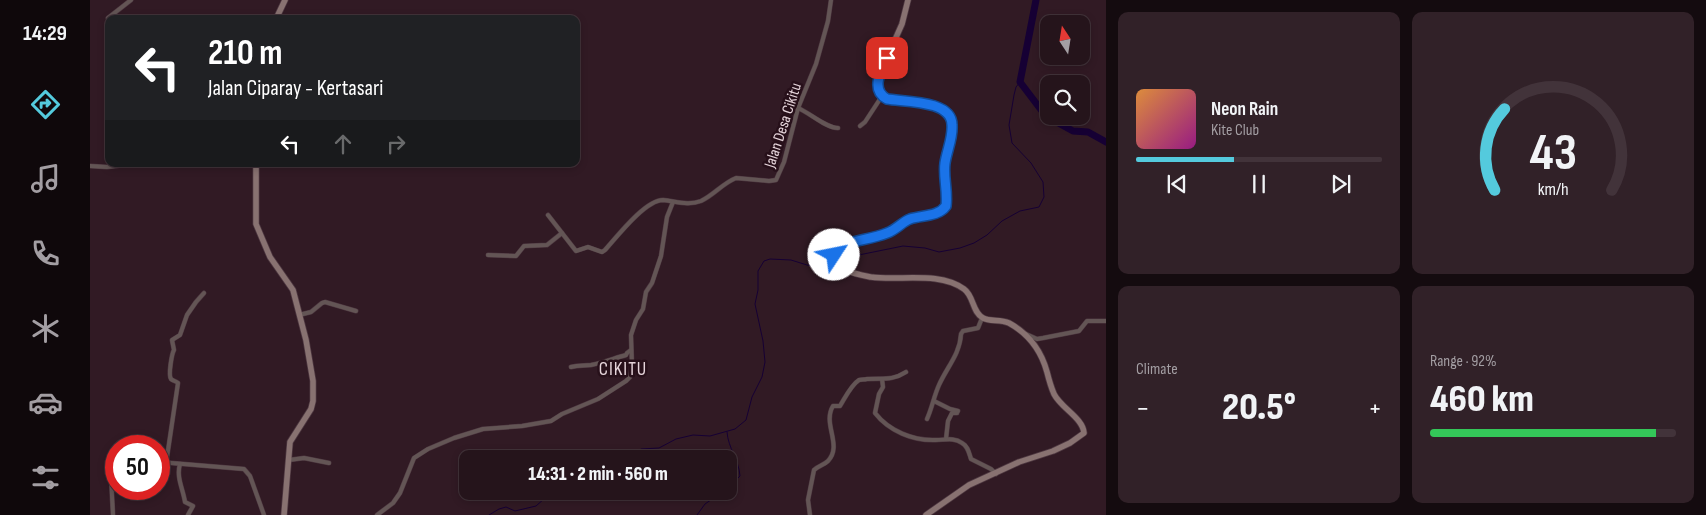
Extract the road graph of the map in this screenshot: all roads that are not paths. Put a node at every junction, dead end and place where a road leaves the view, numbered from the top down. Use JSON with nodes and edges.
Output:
{"nodes":[{"id":1,"x":130,"y":0,"type":"edge"},
{"id":2,"x":285,"y":0,"type":"edge"},
{"id":3,"x":830,"y":0,"type":"edge"},
{"id":4,"x":908,"y":0,"type":"edge"},
{"id":5,"x":112,"y":15,"type":"edge"},
{"id":6,"x":278,"y":15,"type":"edge"},
{"id":7,"x":882,"y":96,"type":"junction"},
{"id":8,"x":798,"y":108,"type":"junction"},
{"id":9,"x":860,"y":126,"type":"dead end"},
{"id":10,"x":838,"y":128,"type":"dead end"},
{"id":11,"x":90,"y":166,"type":"edge"},
{"id":12,"x":105,"y":167,"type":"edge"},
{"id":13,"x":256,"y":167,"type":"edge"},
{"id":14,"x":673,"y":202,"type":"junction"},
{"id":15,"x":548,"y":215,"type":"dead end"},
{"id":16,"x":562,"y":233,"type":"junction"},
{"id":17,"x":488,"y":255,"type":"dead end"},
{"id":18,"x":204,"y":293,"type":"dead end"},
{"id":19,"x":356,"y":311,"type":"dead end"},
{"id":20,"x":299,"y":315,"type":"junction"},
{"id":21,"x":982,"y":318,"type":"junction"},
{"id":22,"x":1106,"y":321,"type":"edge"},
{"id":23,"x":1024,"y":333,"type":"junction"},
{"id":24,"x":631,"y":350,"type":"junction"},
{"id":25,"x":572,"y":367,"type":"dead end"},
{"id":26,"x":906,"y":372,"type":"dead end"},
{"id":27,"x":882,"y":379,"type":"junction"},
{"id":28,"x":934,"y":401,"type":"junction"},
{"id":29,"x":945,"y":411,"type":"junction"},
{"id":30,"x":950,"y":416,"type":"junction"},
{"id":31,"x":927,"y":419,"type":"dead end"},
{"id":32,"x":170,"y":437,"type":"edge"},
{"id":33,"x":946,"y":439,"type":"junction"},
{"id":34,"x":289,"y":460,"type":"junction"},
{"id":35,"x":329,"y":463,"type":"dead end"},
{"id":36,"x":170,"y":464,"type":"edge"},
{"id":37,"x":180,"y":464,"type":"junction"},
{"id":38,"x":996,"y":474,"type":"junction"},
{"id":39,"x":112,"y":500,"type":"edge"},
{"id":40,"x":113,"y":515,"type":"edge"},
{"id":41,"x":188,"y":515,"type":"edge"},
{"id":42,"x":264,"y":515,"type":"edge"},
{"id":43,"x":284,"y":515,"type":"edge"},
{"id":44,"x":378,"y":515,"type":"edge"},
{"id":45,"x":810,"y":515,"type":"edge"},
{"id":46,"x":926,"y":515,"type":"edge"}],
"edges":[{"from":1,"to":5,"type":"street"},
{"from":2,"to":6,"type":"main road"},
{"from":3,"to":8,"type":"street","name":"Jalan Desa Cikitu"},
{"from":4,"to":7,"type":"main road"},
{"from":7,"to":9,"type":"street"},
{"from":7,"to":21,"type":"main road"},
{"from":8,"to":10,"type":"street"},
{"from":8,"to":14,"type":"street","name":"Jalan Desa Cikitu"},
{"from":11,"to":12,"type":"street"},
{"from":13,"to":20,"type":"main road"},
{"from":14,"to":16,"type":"street"},
{"from":14,"to":24,"type":"street"},
{"from":15,"to":16,"type":"street"},
{"from":16,"to":17,"type":"street"},
{"from":18,"to":32,"type":"street"},
{"from":19,"to":20,"type":"street"},
{"from":20,"to":34,"type":"main road"},
{"from":21,"to":23,"type":"main road"},
{"from":21,"to":28,"type":"street"},
{"from":22,"to":23,"type":"street"},
{"from":23,"to":38,"type":"main road"},
{"from":24,"to":25,"type":"street"},
{"from":24,"to":44,"type":"street"},
{"from":26,"to":27,"type":"street"},
{"from":27,"to":33,"type":"street"},
{"from":27,"to":45,"type":"street"},
{"from":28,"to":29,"type":"street"},
{"from":28,"to":31,"type":"street"},
{"from":29,"to":30,"type":"street"},
{"from":29,"to":30,"type":"street"},
{"from":30,"to":33,"type":"street"},
{"from":33,"to":38,"type":"street"},
{"from":34,"to":35,"type":"street"},
{"from":34,"to":43,"type":"main road"},
{"from":36,"to":37,"type":"street"},
{"from":37,"to":41,"type":"street"},
{"from":37,"to":42,"type":"street"},
{"from":38,"to":46,"type":"main road"},
{"from":39,"to":40,"type":"street"}]}
